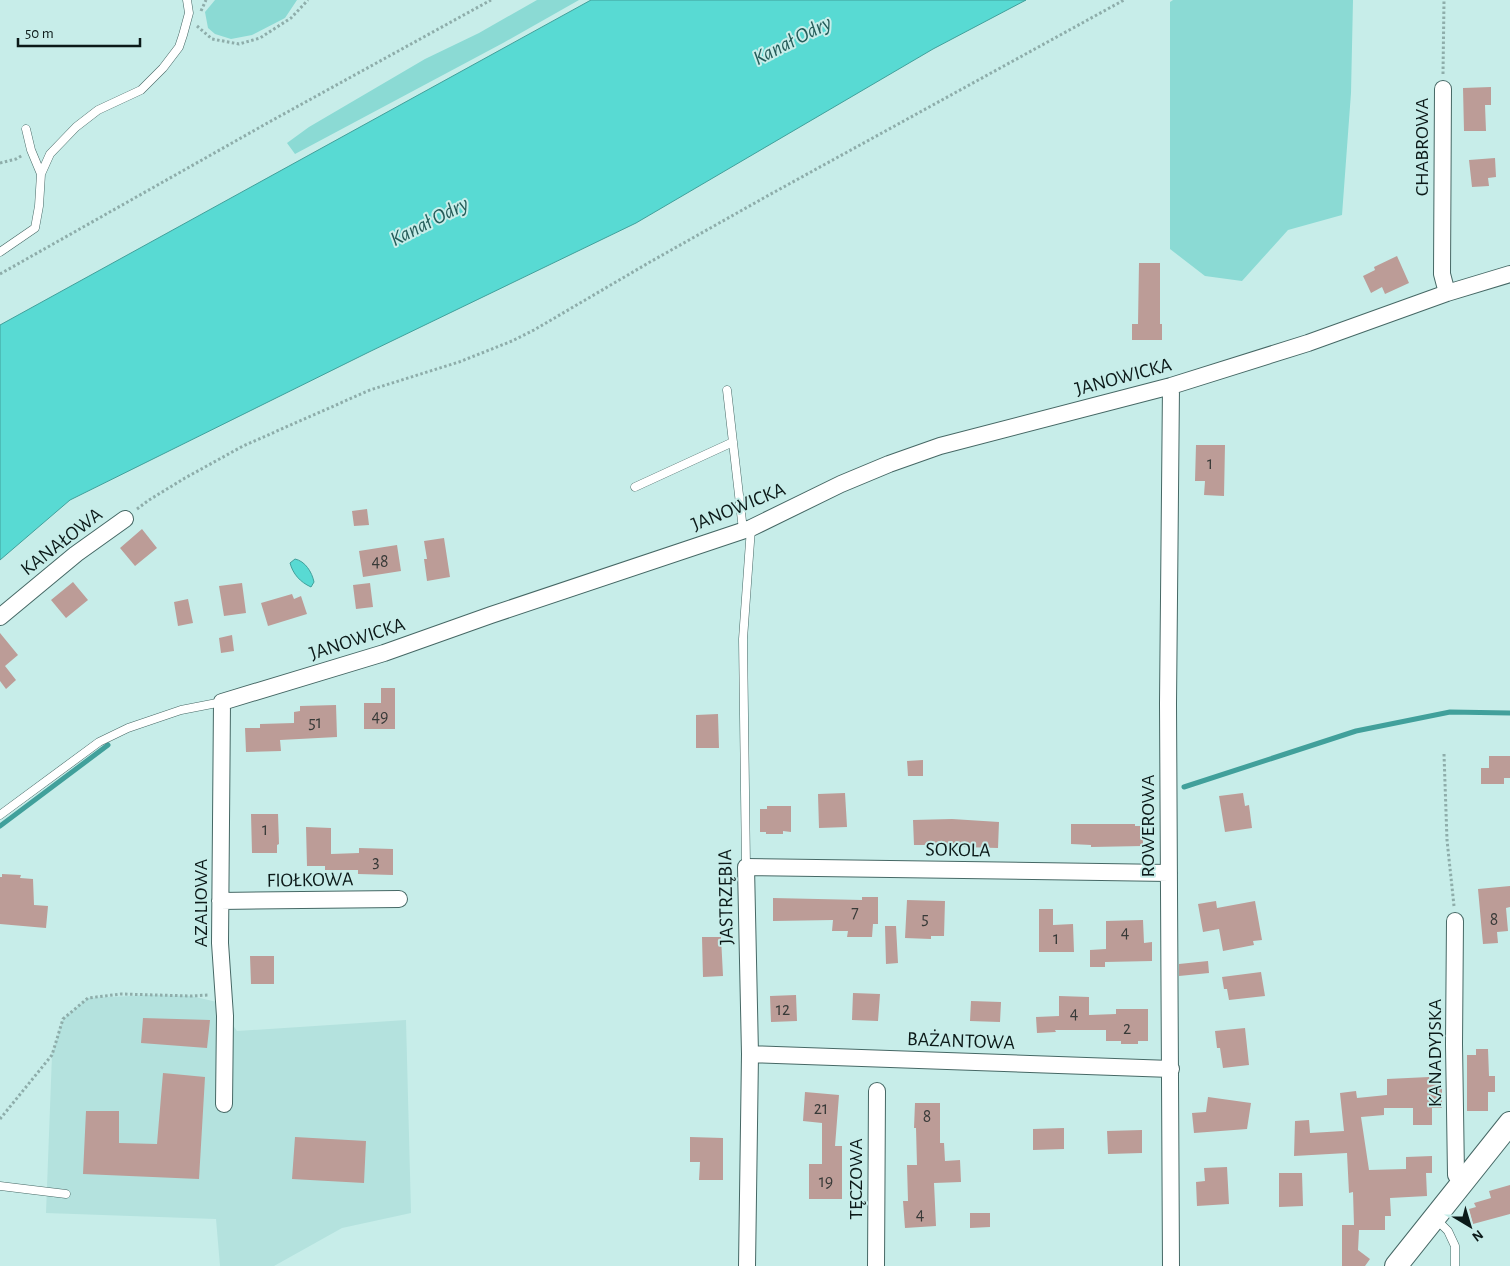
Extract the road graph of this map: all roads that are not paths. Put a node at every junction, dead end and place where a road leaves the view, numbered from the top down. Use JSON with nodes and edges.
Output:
{"nodes":[{"id":1,"x":187,"y":0,"type":"edge"},
{"id":2,"x":1443,"y":90,"type":"road end"},
{"id":3,"x":26,"y":129,"type":"dead end"},
{"id":4,"x":41,"y":174,"type":"junction"},
{"id":5,"x":0,"y":252,"type":"edge"},
{"id":6,"x":1510,"y":274,"type":"edge"},
{"id":7,"x":1447,"y":293,"type":"junction"},
{"id":8,"x":1171,"y":386,"type":"junction"},
{"id":9,"x":727,"y":390,"type":"dead end"},
{"id":10,"x":733,"y":442,"type":"junction"},
{"id":11,"x":636,"y":487,"type":"dead end"},
{"id":12,"x":124,"y":519,"type":"road end"},
{"id":13,"x":747,"y":529,"type":"junction"},
{"id":14,"x":0,"y":616,"type":"edge"},
{"id":15,"x":222,"y":702,"type":"junction"},
{"id":16,"x":0,"y":815,"type":"edge"},
{"id":17,"x":746,"y":867,"type":"junction"},
{"id":18,"x":1169,"y":874,"type":"junction"},
{"id":19,"x":400,"y":899,"type":"dead end"},
{"id":20,"x":220,"y":901,"type":"junction"},
{"id":21,"x":1455,"y":921,"type":"road end"},
{"id":22,"x":750,"y":1054,"type":"junction"},
{"id":23,"x":1171,"y":1069,"type":"junction"},
{"id":24,"x":877,"y":1091,"type":"dead end"},
{"id":25,"x":224,"y":1104,"type":"dead end"},
{"id":26,"x":1510,"y":1123,"type":"edge"},
{"id":27,"x":1462,"y":1183,"type":"junction"},
{"id":28,"x":0,"y":1186,"type":"edge"},
{"id":29,"x":66,"y":1194,"type":"dead end"},
{"id":30,"x":1435,"y":1218,"type":"junction"},
{"id":31,"x":747,"y":1266,"type":"edge"},
{"id":32,"x":876,"y":1266,"type":"edge"},
{"id":33,"x":1171,"y":1266,"type":"edge"},
{"id":34,"x":1396,"y":1266,"type":"edge"},
{"id":35,"x":1455,"y":1266,"type":"edge"}],
"edges":[{"from":1,"to":4,"type":"lane"},
{"from":2,"to":7,"type":"street","name":"CHABROWA"},
{"from":3,"to":4,"type":"lane"},
{"from":4,"to":5,"type":"lane"},
{"from":6,"to":7,"type":"street","name":"JANOWICKA"},
{"from":7,"to":8,"type":"street","name":"JANOWICKA"},
{"from":8,"to":13,"type":"street","name":"JANOWICKA"},
{"from":8,"to":18,"type":"street","name":"ROWEROWA"},
{"from":9,"to":10,"type":"lane","name":"JASTRZĘBIA"},
{"from":10,"to":11,"type":"lane"},
{"from":10,"to":13,"type":"lane","name":"JASTRZĘBIA"},
{"from":12,"to":14,"type":"street","name":"KANAŁOWA"},
{"from":13,"to":15,"type":"street","name":"JANOWICKA"},
{"from":13,"to":17,"type":"lane","name":"JASTRZĘBIA"},
{"from":15,"to":16,"type":"lane","name":"JANOWICKA"},
{"from":15,"to":20,"type":"street","name":"AZALIOWA"},
{"from":17,"to":18,"type":"street","name":"SOKOLA"},
{"from":17,"to":22,"type":"street","name":"JASTRZĘBIA"},
{"from":18,"to":23,"type":"street","name":"ROWEROWA"},
{"from":19,"to":20,"type":"street","name":"FIOŁKOWA"},
{"from":20,"to":25,"type":"street","name":"AZALIOWA"},
{"from":21,"to":27,"type":"street","name":"KANADYJSKA"},
{"from":22,"to":23,"type":"street","name":"BAŻANTOWA"},
{"from":22,"to":31,"type":"street","name":"JASTRZĘBIA"},
{"from":23,"to":33,"type":"street","name":"ROWEROWA"},
{"from":24,"to":32,"type":"street","name":"TĘCZOWA"},
{"from":26,"to":27,"type":"street"},
{"from":27,"to":30,"type":"street"},
{"from":28,"to":29,"type":"lane"},
{"from":30,"to":34,"type":"street"},
{"from":30,"to":35,"type":"lane"}]}
